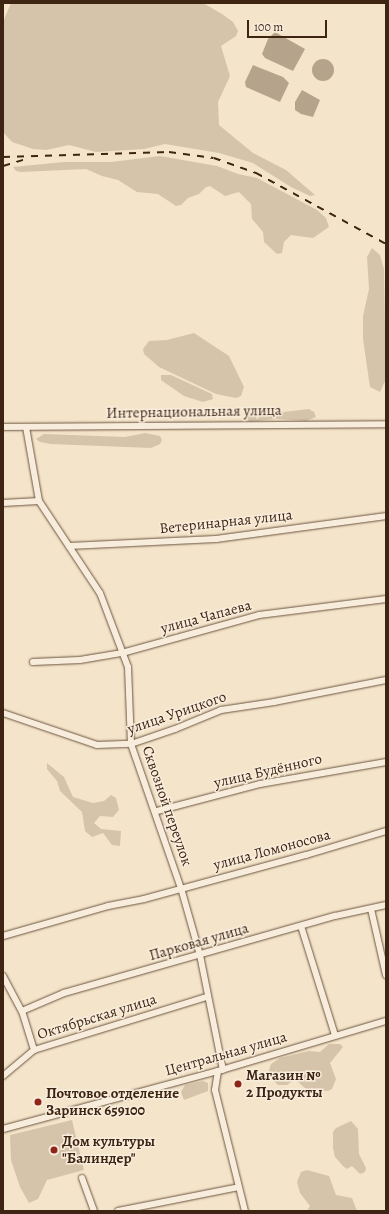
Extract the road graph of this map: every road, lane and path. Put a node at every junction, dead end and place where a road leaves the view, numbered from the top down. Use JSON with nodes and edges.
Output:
{"nodes":[{"id":1,"x":386,"y":424,"type":"edge"},
{"id":2,"x":3,"y":427,"type":"edge"},
{"id":3,"x":26,"y":427,"type":"junction"},
{"id":4,"x":40,"y":501,"type":"junction"},
{"id":5,"x":3,"y":503,"type":"edge"},
{"id":6,"x":386,"y":516,"type":"edge"},
{"id":7,"x":69,"y":546,"type":"junction"},
{"id":8,"x":386,"y":599,"type":"edge"},
{"id":9,"x":122,"y":653,"type":"junction"},
{"id":10,"x":33,"y":662,"type":"dead end"},
{"id":11,"x":386,"y":680,"type":"edge"},
{"id":12,"x":3,"y":713,"type":"edge"},
{"id":13,"x":131,"y":744,"type":"junction"},
{"id":14,"x":386,"y":762,"type":"edge"},
{"id":15,"x":157,"y":811,"type":"junction"},
{"id":16,"x":386,"y":831,"type":"edge"},
{"id":17,"x":182,"y":888,"type":"junction"},
{"id":18,"x":386,"y":905,"type":"edge"},
{"id":19,"x":371,"y":909,"type":"junction"},
{"id":20,"x":301,"y":926,"type":"junction"},
{"id":21,"x":3,"y":936,"type":"edge"},
{"id":22,"x":200,"y":955,"type":"junction"},
{"id":23,"x":386,"y":975,"type":"edge"},
{"id":24,"x":3,"y":976,"type":"edge"},
{"id":25,"x":206,"y":996,"type":"junction"},
{"id":26,"x":22,"y":1011,"type":"junction"},
{"id":27,"x":386,"y":1022,"type":"edge"},
{"id":28,"x":336,"y":1035,"type":"junction"},
{"id":29,"x":34,"y":1050,"type":"junction"},
{"id":30,"x":220,"y":1071,"type":"junction"},
{"id":31,"x":3,"y":1076,"type":"edge"},
{"id":32,"x":3,"y":1129,"type":"edge"},
{"id":33,"x":82,"y":1178,"type":"dead end"},
{"id":34,"x":239,"y":1187,"type":"junction"},
{"id":35,"x":94,"y":1211,"type":"edge"},
{"id":36,"x":118,"y":1211,"type":"edge"},
{"id":37,"x":245,"y":1211,"type":"edge"}],
"edges":[{"from":1,"to":3,"type":"street","name":"Интернациональная улица"},
{"from":2,"to":3,"type":"street","name":"Интернациональная улица"},
{"from":3,"to":4,"type":"street","name":"Сквозной переулок"},
{"from":4,"to":5,"type":"street"},
{"from":4,"to":7,"type":"street","name":"Сквозной переулок"},
{"from":6,"to":7,"type":"street","name":"Ветеринарная улица"},
{"from":7,"to":9,"type":"street","name":"Сквозной переулок"},
{"from":8,"to":9,"type":"street","name":"улица Чапаева"},
{"from":9,"to":10,"type":"street","name":"улица Чапаева"},
{"from":9,"to":13,"type":"street","name":"Сквозной переулок"},
{"from":11,"to":13,"type":"street","name":"улица Урицкого"},
{"from":12,"to":13,"type":"street","name":"улица Урицкого"},
{"from":13,"to":15,"type":"street","name":"Сквозной переулок"},
{"from":14,"to":15,"type":"street","name":"улица Будённого"},
{"from":15,"to":17,"type":"street","name":"Сквозной переулок"},
{"from":16,"to":17,"type":"street","name":"улица Ломоносова"},
{"from":17,"to":21,"type":"street","name":"улица Ломоносова"},
{"from":17,"to":22,"type":"street","name":"Сквозной переулок"},
{"from":18,"to":19,"type":"street","name":"Парковая улица"},
{"from":19,"to":20,"type":"street","name":"Парковая улица"},
{"from":19,"to":23,"type":"street"},
{"from":20,"to":22,"type":"street","name":"Парковая улица"},
{"from":20,"to":28,"type":"street"},
{"from":22,"to":25,"type":"street","name":"Сквозной переулок"},
{"from":22,"to":26,"type":"street","name":"Парковая улица"},
{"from":24,"to":26,"type":"street"},
{"from":25,"to":29,"type":"street","name":"Октябрьская улица"},
{"from":25,"to":30,"type":"street","name":"Сквозной переулок"},
{"from":26,"to":29,"type":"street"},
{"from":27,"to":28,"type":"street","name":"Центральная улица"},
{"from":28,"to":30,"type":"street","name":"Центральная улица"},
{"from":29,"to":31,"type":"street","name":"Октябрьская улица"},
{"from":30,"to":32,"type":"street","name":"Центральная улица"},
{"from":30,"to":34,"type":"street"},
{"from":33,"to":35,"type":"street"},
{"from":34,"to":36,"type":"street"},
{"from":34,"to":37,"type":"street"}]}
